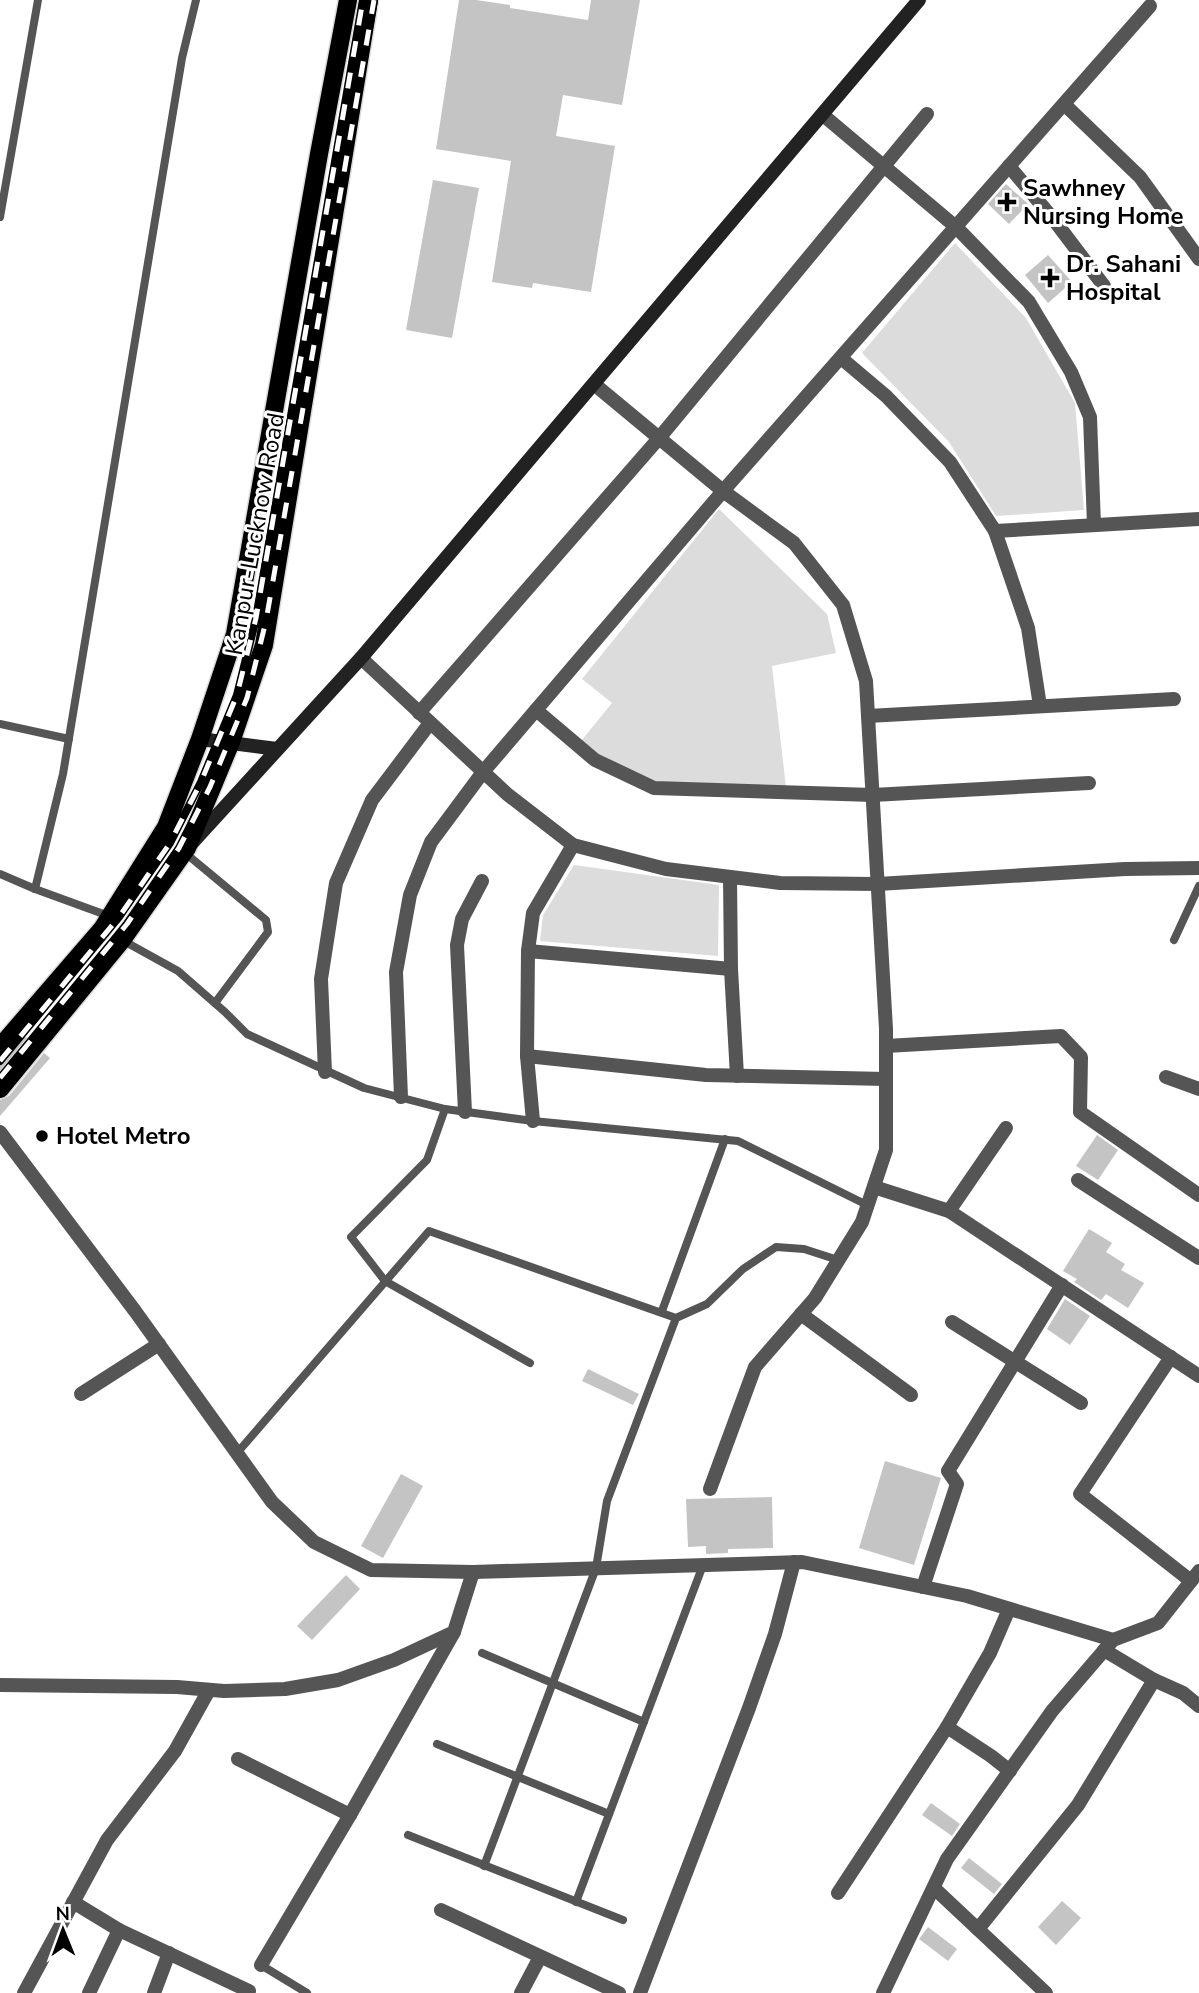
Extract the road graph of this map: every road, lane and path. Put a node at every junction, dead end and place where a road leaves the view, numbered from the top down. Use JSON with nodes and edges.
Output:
{"nodes":[{"id":1,"x":37,"y":0,"type":"edge"},
{"id":2,"x":196,"y":0,"type":"edge"},
{"id":3,"x":348,"y":0,"type":"edge"},
{"id":4,"x":369,"y":0,"type":"edge"},
{"id":5,"x":919,"y":0,"type":"edge"},
{"id":6,"x":1150,"y":6,"type":"dead end"},
{"id":7,"x":1064,"y":104,"type":"junction"},
{"id":8,"x":927,"y":114,"type":"dead end"},
{"id":9,"x":823,"y":116,"type":"junction"},
{"id":10,"x":883,"y":166,"type":"junction"},
{"id":11,"x":1009,"y":166,"type":"junction"},
{"id":12,"x":0,"y":217,"type":"edge"},
{"id":13,"x":956,"y":227,"type":"junction"},
{"id":14,"x":1199,"y":259,"type":"edge"},
{"id":15,"x":1104,"y":286,"type":"dead end"},
{"id":16,"x":841,"y":358,"type":"junction"},
{"id":17,"x":594,"y":384,"type":"junction"},
{"id":18,"x":660,"y":437,"type":"junction"},
{"id":19,"x":723,"y":491,"type":"junction"},
{"id":20,"x":1199,"y":519,"type":"edge"},
{"id":21,"x":1094,"y":525,"type":"junction"},
{"id":22,"x":995,"y":531,"type":"junction"},
{"id":23,"x":361,"y":658,"type":"junction"},
{"id":24,"x":1174,"y":699,"type":"dead end"},
{"id":25,"x":1040,"y":706,"type":"junction"},
{"id":26,"x":536,"y":710,"type":"junction"},
{"id":27,"x":868,"y":716,"type":"junction"},
{"id":28,"x":425,"y":718,"type":"junction"},
{"id":29,"x":0,"y":724,"type":"edge"},
{"id":30,"x":200,"y":738,"type":"junction"},
{"id":31,"x":69,"y":739,"type":"junction"},
{"id":32,"x":231,"y":742,"type":"junction"},
{"id":33,"x":277,"y":749,"type":"junction"},
{"id":34,"x":483,"y":772,"type":"junction"},
{"id":35,"x":1089,"y":783,"type":"dead end"},
{"id":36,"x":873,"y":795,"type":"junction"},
{"id":37,"x":573,"y":845,"type":"junction"},
{"id":38,"x":186,"y":850,"type":"junction"},
{"id":39,"x":1199,"y":868,"type":"edge"},
{"id":40,"x":0,"y":874,"type":"edge"},
{"id":41,"x":730,"y":878,"type":"junction"},
{"id":42,"x":482,"y":881,"type":"dead end"},
{"id":43,"x":878,"y":884,"type":"junction"},
{"id":44,"x":1199,"y":886,"type":"edge"},
{"id":45,"x":35,"y":889,"type":"junction"},
{"id":46,"x":109,"y":916,"type":"junction"},
{"id":47,"x":122,"y":940,"type":"junction"},
{"id":48,"x":1174,"y":940,"type":"dead end"},
{"id":49,"x":528,"y":951,"type":"junction"},
{"id":50,"x":732,"y":969,"type":"junction"},
{"id":51,"x":215,"y":1003,"type":"junction"},
{"id":52,"x":886,"y":1046,"type":"junction"},
{"id":53,"x":0,"y":1047,"type":"edge"},
{"id":54,"x":527,"y":1056,"type":"junction"},
{"id":55,"x":325,"y":1072,"type":"junction"},
{"id":56,"x":737,"y":1076,"type":"junction"},
{"id":57,"x":1166,"y":1077,"type":"dead end"},
{"id":58,"x":886,"y":1079,"type":"junction"},
{"id":59,"x":0,"y":1088,"type":"edge"},
{"id":60,"x":1199,"y":1089,"type":"edge"},
{"id":61,"x":401,"y":1097,"type":"junction"},
{"id":62,"x":445,"y":1110,"type":"junction"},
{"id":63,"x":466,"y":1112,"type":"junction"},
{"id":64,"x":533,"y":1121,"type":"junction"},
{"id":65,"x":1006,"y":1128,"type":"dead end"},
{"id":66,"x":0,"y":1132,"type":"edge"},
{"id":67,"x":725,"y":1139,"type":"junction"},
{"id":68,"x":1078,"y":1180,"type":"dead end"},
{"id":69,"x":874,"y":1187,"type":"junction"},
{"id":70,"x":1199,"y":1195,"type":"edge"},
{"id":71,"x":867,"y":1205,"type":"junction"},
{"id":72,"x":950,"y":1211,"type":"junction"},
{"id":73,"x":1199,"y":1258,"type":"edge"},
{"id":74,"x":838,"y":1260,"type":"junction"},
{"id":75,"x":385,"y":1281,"type":"junction"},
{"id":76,"x":1062,"y":1285,"type":"junction"},
{"id":77,"x":662,"y":1311,"type":"junction"},
{"id":78,"x":801,"y":1314,"type":"junction"},
{"id":79,"x":677,"y":1318,"type":"junction"},
{"id":80,"x":952,"y":1322,"type":"dead end"},
{"id":81,"x":159,"y":1344,"type":"junction"},
{"id":82,"x":1171,"y":1357,"type":"junction"},
{"id":83,"x":1015,"y":1362,"type":"junction"},
{"id":84,"x":530,"y":1363,"type":"dead end"},
{"id":85,"x":1199,"y":1376,"type":"edge"},
{"id":86,"x":81,"y":1394,"type":"dead end"},
{"id":87,"x":911,"y":1395,"type":"dead end"},
{"id":88,"x":1081,"y":1403,"type":"dead end"},
{"id":89,"x":237,"y":1453,"type":"junction"},
{"id":90,"x":710,"y":1489,"type":"dead end"},
{"id":91,"x":794,"y":1562,"type":"junction"},
{"id":92,"x":703,"y":1565,"type":"junction"},
{"id":93,"x":596,"y":1568,"type":"junction"},
{"id":94,"x":473,"y":1572,"type":"junction"},
{"id":95,"x":1195,"y":1576,"type":"edge"},
{"id":96,"x":923,"y":1587,"type":"junction"},
{"id":97,"x":1009,"y":1609,"type":"junction"},
{"id":98,"x":454,"y":1632,"type":"junction"},
{"id":99,"x":1108,"y":1645,"type":"junction"},
{"id":100,"x":482,"y":1653,"type":"dead end"},
{"id":101,"x":1154,"y":1680,"type":"junction"},
{"id":102,"x":553,"y":1683,"type":"junction"},
{"id":103,"x":0,"y":1685,"type":"edge"},
{"id":104,"x":209,"y":1690,"type":"junction"},
{"id":105,"x":1199,"y":1706,"type":"edge"},
{"id":106,"x":644,"y":1722,"type":"junction"},
{"id":107,"x":947,"y":1727,"type":"junction"},
{"id":108,"x":438,"y":1744,"type":"dead end"},
{"id":109,"x":238,"y":1759,"type":"dead end"},
{"id":110,"x":1010,"y":1771,"type":"junction"},
{"id":111,"x":517,"y":1777,"type":"junction"},
{"id":112,"x":609,"y":1814,"type":"junction"},
{"id":113,"x":350,"y":1815,"type":"junction"},
{"id":114,"x":408,"y":1835,"type":"dead end"},
{"id":115,"x":484,"y":1866,"type":"junction"},
{"id":116,"x":934,"y":1888,"type":"junction"},
{"id":117,"x":838,"y":1894,"type":"dead end"},
{"id":118,"x":73,"y":1902,"type":"junction"},
{"id":119,"x":576,"y":1902,"type":"junction"},
{"id":120,"x":441,"y":1910,"type":"dead end"},
{"id":121,"x":623,"y":1920,"type":"dead end"},
{"id":122,"x":978,"y":1929,"type":"junction"},
{"id":123,"x":119,"y":1930,"type":"junction"},
{"id":124,"x":169,"y":1953,"type":"junction"},
{"id":125,"x":540,"y":1957,"type":"junction"},
{"id":126,"x":261,"y":1965,"type":"joint"},
{"id":127,"x":24,"y":1993,"type":"edge"},
{"id":128,"x":89,"y":1993,"type":"edge"},
{"id":129,"x":154,"y":1993,"type":"edge"},
{"id":130,"x":248,"y":1993,"type":"edge"},
{"id":131,"x":307,"y":1993,"type":"edge"},
{"id":132,"x":521,"y":1993,"type":"edge"},
{"id":133,"x":619,"y":1993,"type":"edge"},
{"id":134,"x":640,"y":1993,"type":"edge"},
{"id":135,"x":883,"y":1993,"type":"edge"},
{"id":136,"x":1046,"y":1993,"type":"edge"}],
"edges":[{"from":1,"to":12,"type":"lane"},
{"from":2,"to":31,"type":"lane"},
{"from":3,"to":30,"type":"main road","name":"Kanpur-Lucknow Road"},
{"from":4,"to":32,"type":"main road","name":"Kanpur-Lucknow Road"},
{"from":5,"to":9,"type":"main road"},
{"from":6,"to":7,"type":"street"},
{"from":7,"to":11,"type":"street"},
{"from":7,"to":14,"type":"street"},
{"from":8,"to":10,"type":"street"},
{"from":9,"to":10,"type":"street"},
{"from":9,"to":17,"type":"main road"},
{"from":10,"to":13,"type":"street"},
{"from":10,"to":18,"type":"street"},
{"from":11,"to":13,"type":"street"},
{"from":11,"to":15,"type":"street"},
{"from":13,"to":16,"type":"street"},
{"from":13,"to":21,"type":"street"},
{"from":16,"to":19,"type":"street"},
{"from":16,"to":22,"type":"street"},
{"from":17,"to":18,"type":"street"},
{"from":17,"to":23,"type":"main road"},
{"from":18,"to":19,"type":"street"},
{"from":18,"to":28,"type":"street"},
{"from":19,"to":26,"type":"street"},
{"from":19,"to":27,"type":"street"},
{"from":20,"to":21,"type":"street"},
{"from":21,"to":22,"type":"street"},
{"from":22,"to":25,"type":"street"},
{"from":23,"to":28,"type":"street"},
{"from":23,"to":33,"type":"main road"},
{"from":24,"to":25,"type":"street"},
{"from":25,"to":27,"type":"street"},
{"from":26,"to":34,"type":"street"},
{"from":26,"to":36,"type":"street"},
{"from":27,"to":36,"type":"street"},
{"from":28,"to":34,"type":"street"},
{"from":28,"to":55,"type":"street"},
{"from":29,"to":31,"type":"lane"},
{"from":30,"to":32,"type":"main road"},
{"from":30,"to":46,"type":"main road","name":"Kanpur-Lucknow Road"},
{"from":31,"to":45,"type":"lane"},
{"from":32,"to":33,"type":"main road"},
{"from":32,"to":38,"type":"main road","name":"Kanpur-Lucknow Road"},
{"from":33,"to":38,"type":"main road"},
{"from":34,"to":37,"type":"street"},
{"from":34,"to":61,"type":"street"},
{"from":35,"to":36,"type":"street"},
{"from":36,"to":43,"type":"street"},
{"from":37,"to":41,"type":"street"},
{"from":37,"to":49,"type":"street"},
{"from":38,"to":47,"type":"main road","name":"Kanpur-Lucknow Road"},
{"from":38,"to":51,"type":"lane"},
{"from":39,"to":43,"type":"street"},
{"from":40,"to":45,"type":"lane"},
{"from":41,"to":43,"type":"street"},
{"from":41,"to":50,"type":"street"},
{"from":42,"to":63,"type":"street"},
{"from":43,"to":52,"type":"street"},
{"from":44,"to":48,"type":"lane"},
{"from":45,"to":46,"type":"lane"},
{"from":46,"to":53,"type":"main road","name":"Kanpur-Lucknow Road"},
{"from":47,"to":51,"type":"lane"},
{"from":47,"to":59,"type":"main road","name":"Kanpur-Lucknow Road"},
{"from":49,"to":50,"type":"street"},
{"from":49,"to":54,"type":"street"},
{"from":50,"to":56,"type":"street"},
{"from":51,"to":55,"type":"lane"},
{"from":52,"to":58,"type":"street"},
{"from":52,"to":70,"type":"street"},
{"from":54,"to":56,"type":"street"},
{"from":54,"to":64,"type":"street"},
{"from":55,"to":61,"type":"lane"},
{"from":56,"to":58,"type":"street"},
{"from":57,"to":60,"type":"street"},
{"from":58,"to":69,"type":"street"},
{"from":61,"to":62,"type":"lane"},
{"from":62,"to":63,"type":"lane"},
{"from":62,"to":75,"type":"lane"},
{"from":63,"to":64,"type":"lane"},
{"from":64,"to":67,"type":"lane"},
{"from":65,"to":72,"type":"street"},
{"from":66,"to":81,"type":"street"},
{"from":67,"to":71,"type":"lane"},
{"from":67,"to":77,"type":"lane"},
{"from":68,"to":73,"type":"street"},
{"from":69,"to":71,"type":"street"},
{"from":69,"to":72,"type":"street"},
{"from":71,"to":74,"type":"street"},
{"from":72,"to":76,"type":"street"},
{"from":74,"to":78,"type":"street"},
{"from":74,"to":79,"type":"lane"},
{"from":75,"to":77,"type":"lane"},
{"from":75,"to":84,"type":"lane"},
{"from":75,"to":89,"type":"lane"},
{"from":76,"to":82,"type":"street"},
{"from":76,"to":83,"type":"street"},
{"from":77,"to":79,"type":"lane"},
{"from":78,"to":87,"type":"street"},
{"from":78,"to":90,"type":"street"},
{"from":79,"to":93,"type":"lane"},
{"from":80,"to":83,"type":"street"},
{"from":81,"to":86,"type":"street"},
{"from":81,"to":89,"type":"street"},
{"from":82,"to":85,"type":"street"},
{"from":82,"to":95,"type":"street"},
{"from":83,"to":88,"type":"street"},
{"from":83,"to":96,"type":"street"},
{"from":89,"to":94,"type":"street"},
{"from":91,"to":92,"type":"street"},
{"from":91,"to":96,"type":"street"},
{"from":91,"to":134,"type":"street"},
{"from":92,"to":93,"type":"street"},
{"from":92,"to":106,"type":"lane"},
{"from":93,"to":94,"type":"street"},
{"from":93,"to":102,"type":"lane"},
{"from":94,"to":98,"type":"street"},
{"from":95,"to":99,"type":"street"},
{"from":96,"to":97,"type":"street"},
{"from":97,"to":99,"type":"street"},
{"from":97,"to":107,"type":"street"},
{"from":98,"to":104,"type":"street"},
{"from":98,"to":113,"type":"street"},
{"from":99,"to":101,"type":"street"},
{"from":99,"to":110,"type":"street"},
{"from":100,"to":102,"type":"lane"},
{"from":101,"to":105,"type":"street"},
{"from":101,"to":122,"type":"street"},
{"from":102,"to":106,"type":"lane"},
{"from":102,"to":111,"type":"lane"},
{"from":103,"to":104,"type":"street"},
{"from":104,"to":118,"type":"street"},
{"from":106,"to":112,"type":"lane"},
{"from":107,"to":110,"type":"street"},
{"from":107,"to":117,"type":"street"},
{"from":108,"to":111,"type":"lane"},
{"from":109,"to":113,"type":"street"},
{"from":110,"to":116,"type":"street"},
{"from":111,"to":112,"type":"lane"},
{"from":111,"to":115,"type":"lane"},
{"from":112,"to":119,"type":"lane"},
{"from":113,"to":126,"type":"street"},
{"from":114,"to":115,"type":"lane"},
{"from":115,"to":119,"type":"lane"},
{"from":116,"to":122,"type":"street"},
{"from":116,"to":135,"type":"street"},
{"from":118,"to":123,"type":"street"},
{"from":118,"to":127,"type":"street"},
{"from":119,"to":121,"type":"lane"},
{"from":120,"to":125,"type":"street"},
{"from":122,"to":136,"type":"street"},
{"from":123,"to":124,"type":"street"},
{"from":123,"to":128,"type":"street"},
{"from":124,"to":129,"type":"street"},
{"from":124,"to":130,"type":"street"},
{"from":125,"to":132,"type":"street"},
{"from":125,"to":133,"type":"street"},
{"from":126,"to":131,"type":"lane"}]}
